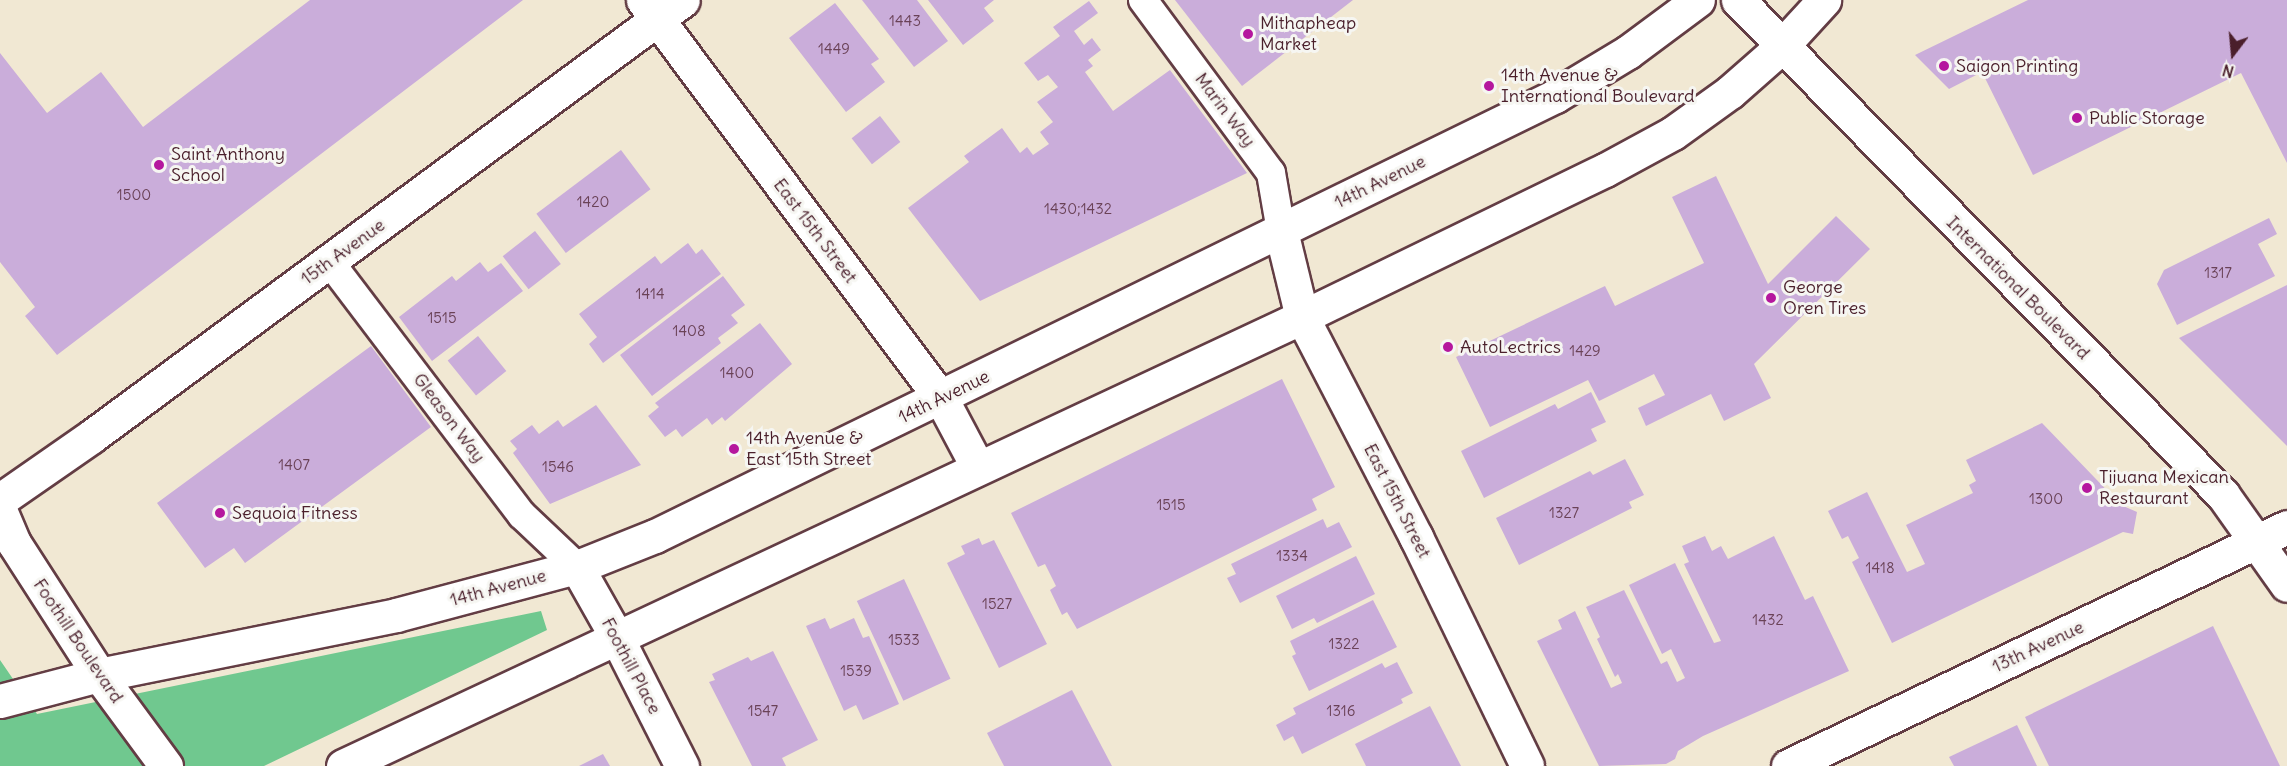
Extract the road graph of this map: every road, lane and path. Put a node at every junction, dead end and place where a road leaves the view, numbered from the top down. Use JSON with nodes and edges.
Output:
{"nodes":[{"id":1,"x":683,"y":0,"type":"edge"},
{"id":2,"x":1143,"y":0,"type":"edge"},
{"id":3,"x":1698,"y":0,"type":"edge"},
{"id":4,"x":1738,"y":0,"type":"edge"},
{"id":5,"x":1824,"y":0,"type":"edge"},
{"id":6,"x":650,"y":10,"type":"edge"},
{"id":7,"x":1781,"y":47,"type":"junction"},
{"id":8,"x":1281,"y":231,"type":"junction"},
{"id":9,"x":329,"y":261,"type":"junction"},
{"id":10,"x":1302,"y":317,"type":"junction"},
{"id":11,"x":941,"y":398,"type":"junction"},
{"id":12,"x":978,"y":468,"type":"junction"},
{"id":13,"x":0,"y":500,"type":"edge"},
{"id":14,"x":0,"y":510,"type":"edge"},
{"id":15,"x":2287,"y":527,"type":"edge"},
{"id":16,"x":2256,"y":542,"type":"junction"},
{"id":17,"x":577,"y":567,"type":"junction"},
{"id":18,"x":2287,"y":585,"type":"edge"},
{"id":19,"x":616,"y":636,"type":"junction"},
{"id":20,"x":99,"y":675,"type":"junction"},
{"id":21,"x":0,"y":701,"type":"edge"},
{"id":22,"x":166,"y":766,"type":"edge"},
{"id":23,"x":343,"y":766,"type":"edge"},
{"id":24,"x":682,"y":766,"type":"edge"},
{"id":25,"x":1527,"y":766,"type":"edge"},
{"id":26,"x":1788,"y":766,"type":"edge"}],
"edges":[{"from":1,"to":6,"type":"main road","name":"15th Avenue"},
{"from":2,"to":8,"type":"lane","name":"Marin Way"},
{"from":3,"to":8,"type":"main road","name":"14th Avenue"},
{"from":4,"to":7,"type":"main road","name":"International Boulevard"},
{"from":5,"to":7,"type":"main road"},
{"from":6,"to":9,"type":"main road","name":"15th Avenue"},
{"from":6,"to":11,"type":"main road","name":"East 15th Street"},
{"from":7,"to":10,"type":"main road"},
{"from":7,"to":16,"type":"main road","name":"International Boulevard"},
{"from":8,"to":10,"type":"main road","name":"East 15th Street"},
{"from":8,"to":11,"type":"main road","name":"14th Avenue"},
{"from":9,"to":13,"type":"main road","name":"15th Avenue"},
{"from":9,"to":17,"type":"lane","name":"Gleason Way"},
{"from":10,"to":12,"type":"main road"},
{"from":10,"to":25,"type":"main road","name":"East 15th Street"},
{"from":11,"to":12,"type":"main road","name":"East 15th Street"},
{"from":11,"to":17,"type":"main road","name":"14th Avenue"},
{"from":12,"to":19,"type":"main road"},
{"from":14,"to":20,"type":"main road","name":"Foothill Boulevard"},
{"from":15,"to":16,"type":"main road","name":"13th Avenue"},
{"from":16,"to":18,"type":"main road","name":"International Boulevard"},
{"from":16,"to":26,"type":"main road","name":"13th Avenue"},
{"from":17,"to":19,"type":"main road","name":"Foothill Place"},
{"from":17,"to":20,"type":"main road","name":"14th Avenue"},
{"from":19,"to":23,"type":"main road"},
{"from":19,"to":24,"type":"main road","name":"Foothill Place"},
{"from":20,"to":21,"type":"main road","name":"14th Avenue"},
{"from":20,"to":22,"type":"main road","name":"Foothill Boulevard"}]}
